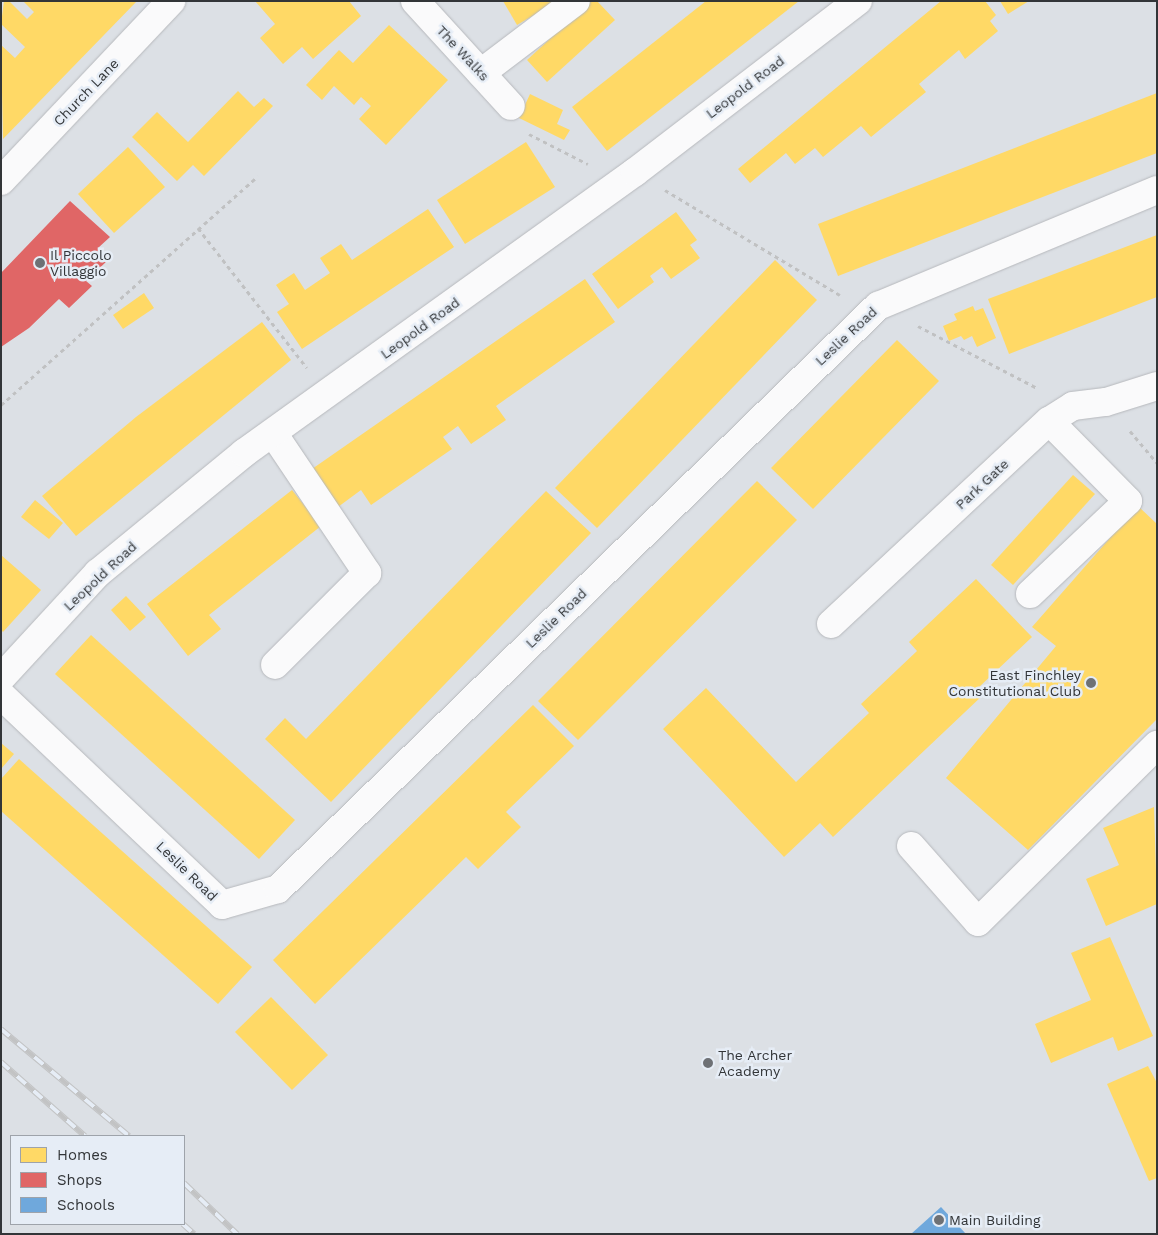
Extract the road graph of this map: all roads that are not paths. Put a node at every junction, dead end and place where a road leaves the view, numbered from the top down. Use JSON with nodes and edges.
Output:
{"nodes":[{"id":1,"x":171,"y":1,"type":"edge"},
{"id":2,"x":415,"y":1,"type":"edge"},
{"id":3,"x":576,"y":1,"type":"edge"},
{"id":4,"x":858,"y":1,"type":"edge"},
{"id":5,"x":481,"y":73,"type":"junction"},
{"id":6,"x":510,"y":106,"type":"road end"},
{"id":7,"x":1,"y":181,"type":"edge"},
{"id":8,"x":1157,"y":190,"type":"edge"},
{"id":9,"x":1157,"y":386,"type":"edge"},
{"id":10,"x":1050,"y":421,"type":"junction"},
{"id":11,"x":273,"y":433,"type":"junction"},
{"id":12,"x":1030,"y":594,"type":"dead end"},
{"id":13,"x":831,"y":624,"type":"dead end"},
{"id":14,"x":275,"y":665,"type":"dead end"},
{"id":15,"x":1,"y":678,"type":"edge"},
{"id":16,"x":1,"y":695,"type":"edge"},
{"id":17,"x":1157,"y":745,"type":"edge"},
{"id":18,"x":911,"y":846,"type":"dead end"}],
"edges":[{"from":1,"to":7,"type":"street","name":"Church Lane"},
{"from":2,"to":5,"type":"street","name":"The Walks"},
{"from":3,"to":5,"type":"street"},
{"from":4,"to":11,"type":"street","name":"Leopold Road"},
{"from":5,"to":6,"type":"street","name":"The Walks"},
{"from":8,"to":16,"type":"street","name":"Leslie Road"},
{"from":9,"to":10,"type":"street","name":"Park Gate"},
{"from":10,"to":12,"type":"street"},
{"from":10,"to":13,"type":"street","name":"Park Gate"},
{"from":11,"to":14,"type":"street"},
{"from":11,"to":15,"type":"street","name":"Leopold Road"},
{"from":17,"to":18,"type":"street"}]}
